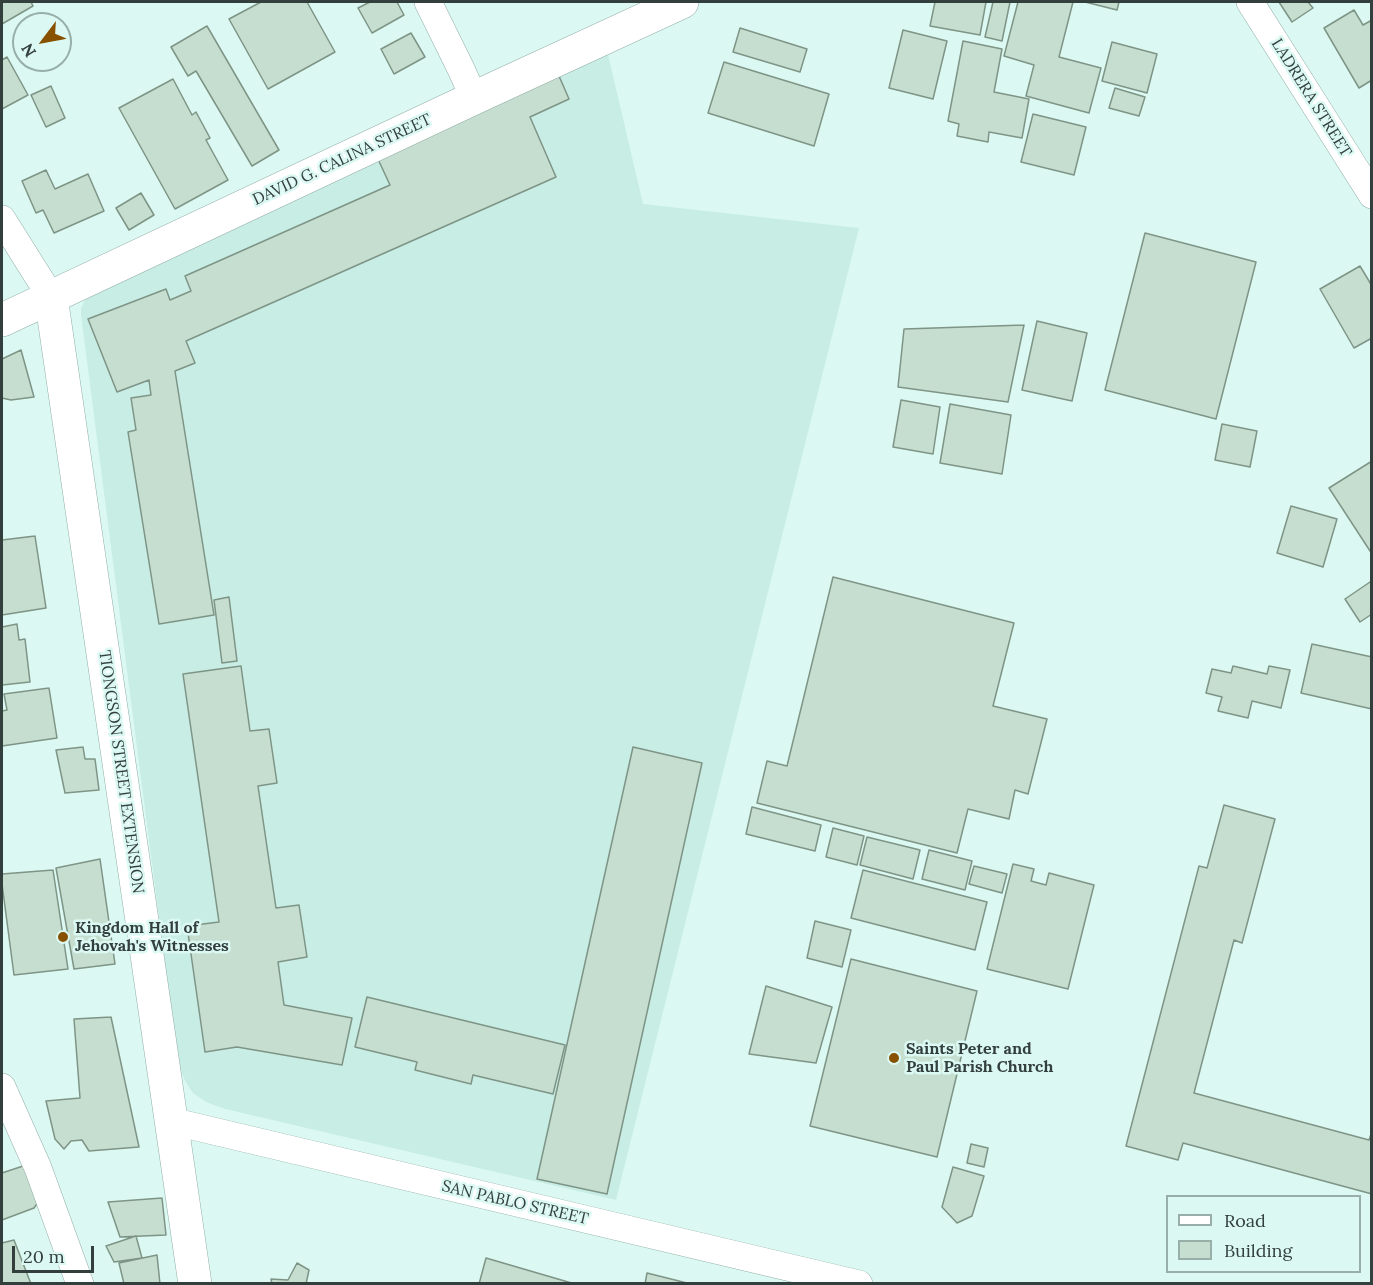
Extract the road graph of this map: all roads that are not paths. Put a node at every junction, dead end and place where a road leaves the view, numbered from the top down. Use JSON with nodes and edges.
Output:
{"nodes":[{"id":1,"x":428,"y":2,"type":"edge"},
{"id":2,"x":682,"y":2,"type":"edge"},
{"id":3,"x":1250,"y":2,"type":"edge"},
{"id":4,"x":474,"y":98,"type":"junction"},
{"id":5,"x":1371,"y":195,"type":"edge"},
{"id":6,"x":2,"y":219,"type":"edge"},
{"id":7,"x":51,"y":297,"type":"junction"},
{"id":8,"x":2,"y":320,"type":"edge"},
{"id":9,"x":2,"y":1087,"type":"edge"},
{"id":10,"x":171,"y":1121,"type":"junction"},
{"id":11,"x":849,"y":1282,"type":"edge"},
{"id":12,"x":80,"y":1284,"type":"edge"},
{"id":13,"x":195,"y":1284,"type":"edge"}],
"edges":[{"from":1,"to":4,"type":"street"},
{"from":2,"to":4,"type":"street","name":"DAVID G. CALINA STREET"},
{"from":3,"to":5,"type":"street","name":"LADRERA STREET"},
{"from":4,"to":7,"type":"street","name":"DAVID G. CALINA STREET"},
{"from":6,"to":7,"type":"street"},
{"from":7,"to":8,"type":"street","name":"DAVID G. CALINA STREET"},
{"from":7,"to":10,"type":"street","name":"TIONGSON STREET EXTENSION"},
{"from":9,"to":12,"type":"street"},
{"from":10,"to":11,"type":"street","name":"SAN PABLO STREET"},
{"from":10,"to":13,"type":"street","name":"TIONGSON STREET EXTENSION"}]}
